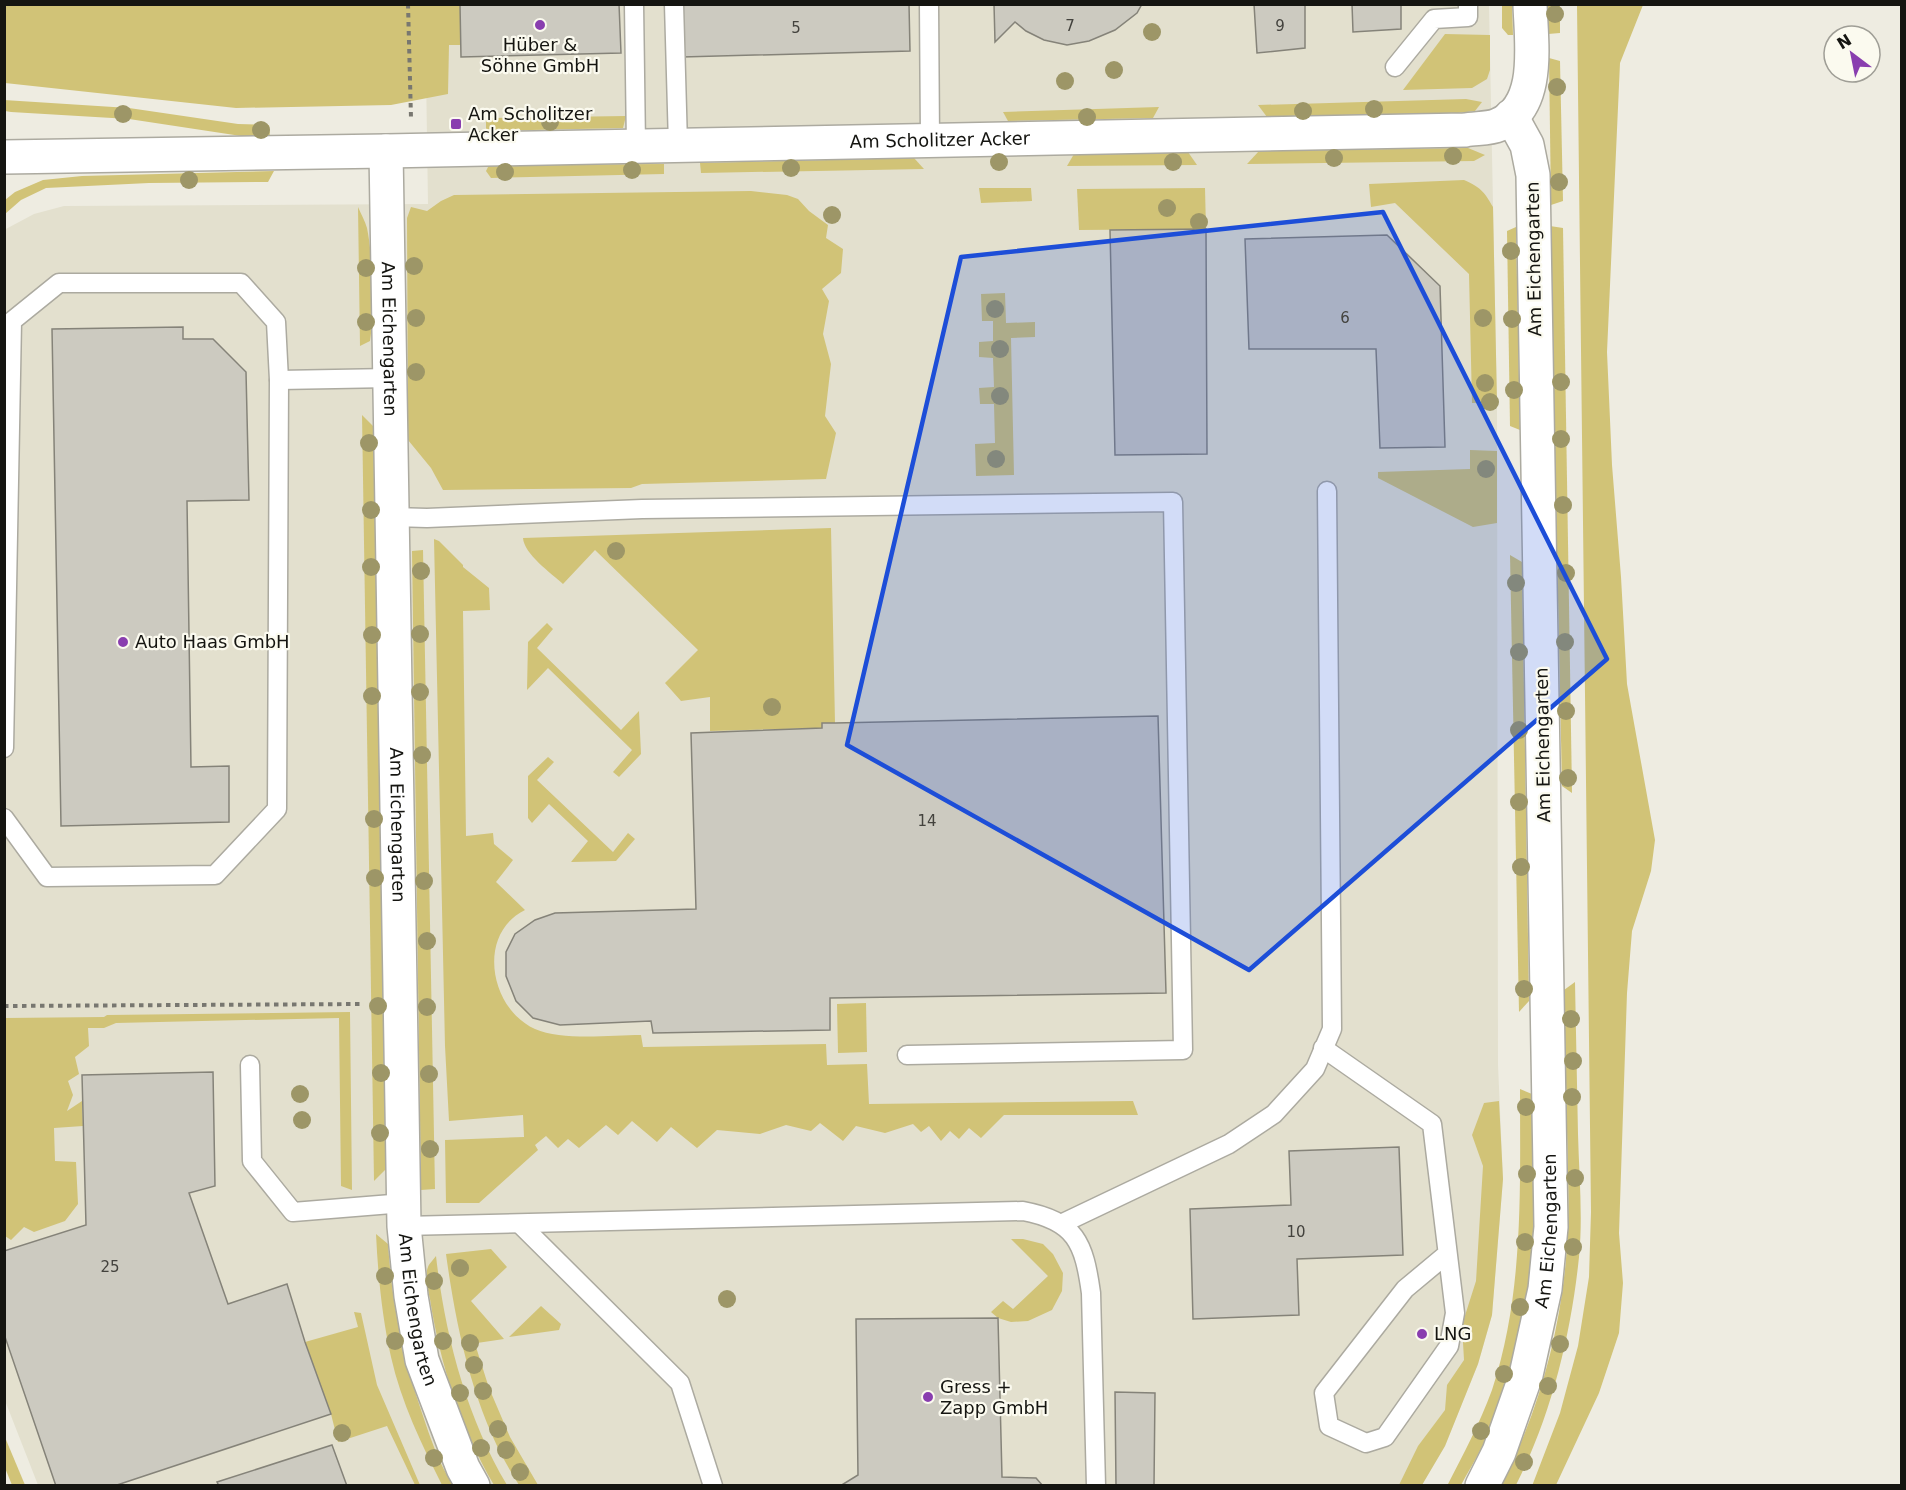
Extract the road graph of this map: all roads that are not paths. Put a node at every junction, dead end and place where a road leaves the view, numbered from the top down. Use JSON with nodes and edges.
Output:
{"nodes":[{"id":1,"x":633,"y":4,"type":"edge"},
{"id":2,"x":674,"y":4,"type":"edge"},
{"id":3,"x":929,"y":4,"type":"edge"},
{"id":4,"x":1468,"y":4,"type":"edge"},
{"id":5,"x":1530,"y":4,"type":"edge"},
{"id":6,"x":1395,"y":67,"type":"dead end"},
{"id":7,"x":1511,"y":116,"type":"junction"},
{"id":8,"x":930,"y":140,"type":"junction"},
{"id":9,"x":678,"y":145,"type":"junction"},
{"id":10,"x":636,"y":146,"type":"junction"},
{"id":11,"x":399,"y":151,"type":"junction"},
{"id":12,"x":6,"y":159,"type":"edge"},
{"id":13,"x":391,"y":378,"type":"junction"},
{"id":14,"x":279,"y":380,"type":"junction"},
{"id":15,"x":1327,"y":491,"type":"dead end"},
{"id":16,"x":393,"y":517,"type":"junction"},
{"id":17,"x":4,"y":748,"type":"edge"},
{"id":18,"x":4,"y":818,"type":"edge"},
{"id":19,"x":1323,"y":1048,"type":"junction"},
{"id":20,"x":907,"y":1055,"type":"dead end"},
{"id":21,"x":250,"y":1065,"type":"dead end"},
{"id":22,"x":404,"y":1215,"type":"junction"},
{"id":23,"x":520,"y":1224,"type":"junction"},
{"id":24,"x":1061,"y":1224,"type":"junction"},
{"id":25,"x":1447,"y":1254,"type":"junction"},
{"id":26,"x":474,"y":1485,"type":"edge"},
{"id":27,"x":713,"y":1485,"type":"edge"},
{"id":28,"x":1096,"y":1485,"type":"edge"},
{"id":29,"x":1482,"y":1485,"type":"edge"}],
"edges":[{"from":1,"to":10,"type":"lane"},
{"from":2,"to":9,"type":"lane"},
{"from":3,"to":8,"type":"lane"},
{"from":4,"to":6,"type":"lane"},
{"from":5,"to":7,"type":"street"},
{"from":7,"to":8,"type":"street","name":"Am Scholitzer Acker"},
{"from":7,"to":29,"type":"street","name":"Am Eichengarten"},
{"from":8,"to":9,"type":"street","name":"Am Scholitzer Acker"},
{"from":9,"to":10,"type":"street","name":"Am Scholitzer Acker"},
{"from":10,"to":11,"type":"street","name":"Am Scholitzer Acker"},
{"from":11,"to":12,"type":"street","name":"Am Scholitzer Acker"},
{"from":11,"to":13,"type":"street","name":"Am Eichengarten"},
{"from":13,"to":14,"type":"lane"},
{"from":13,"to":16,"type":"street","name":"Am Eichengarten"},
{"from":14,"to":17,"type":"lane"},
{"from":14,"to":18,"type":"lane"},
{"from":15,"to":19,"type":"lane"},
{"from":16,"to":20,"type":"lane"},
{"from":16,"to":22,"type":"street","name":"Am Eichengarten"},
{"from":19,"to":24,"type":"lane"},
{"from":19,"to":25,"type":"lane"},
{"from":21,"to":22,"type":"lane"},
{"from":22,"to":23,"type":"lane"},
{"from":22,"to":26,"type":"street","name":"Am Eichengarten"},
{"from":23,"to":24,"type":"lane"},
{"from":23,"to":27,"type":"lane"},
{"from":24,"to":28,"type":"lane"},
{"from":25,"to":25,"type":"lane"}]}
